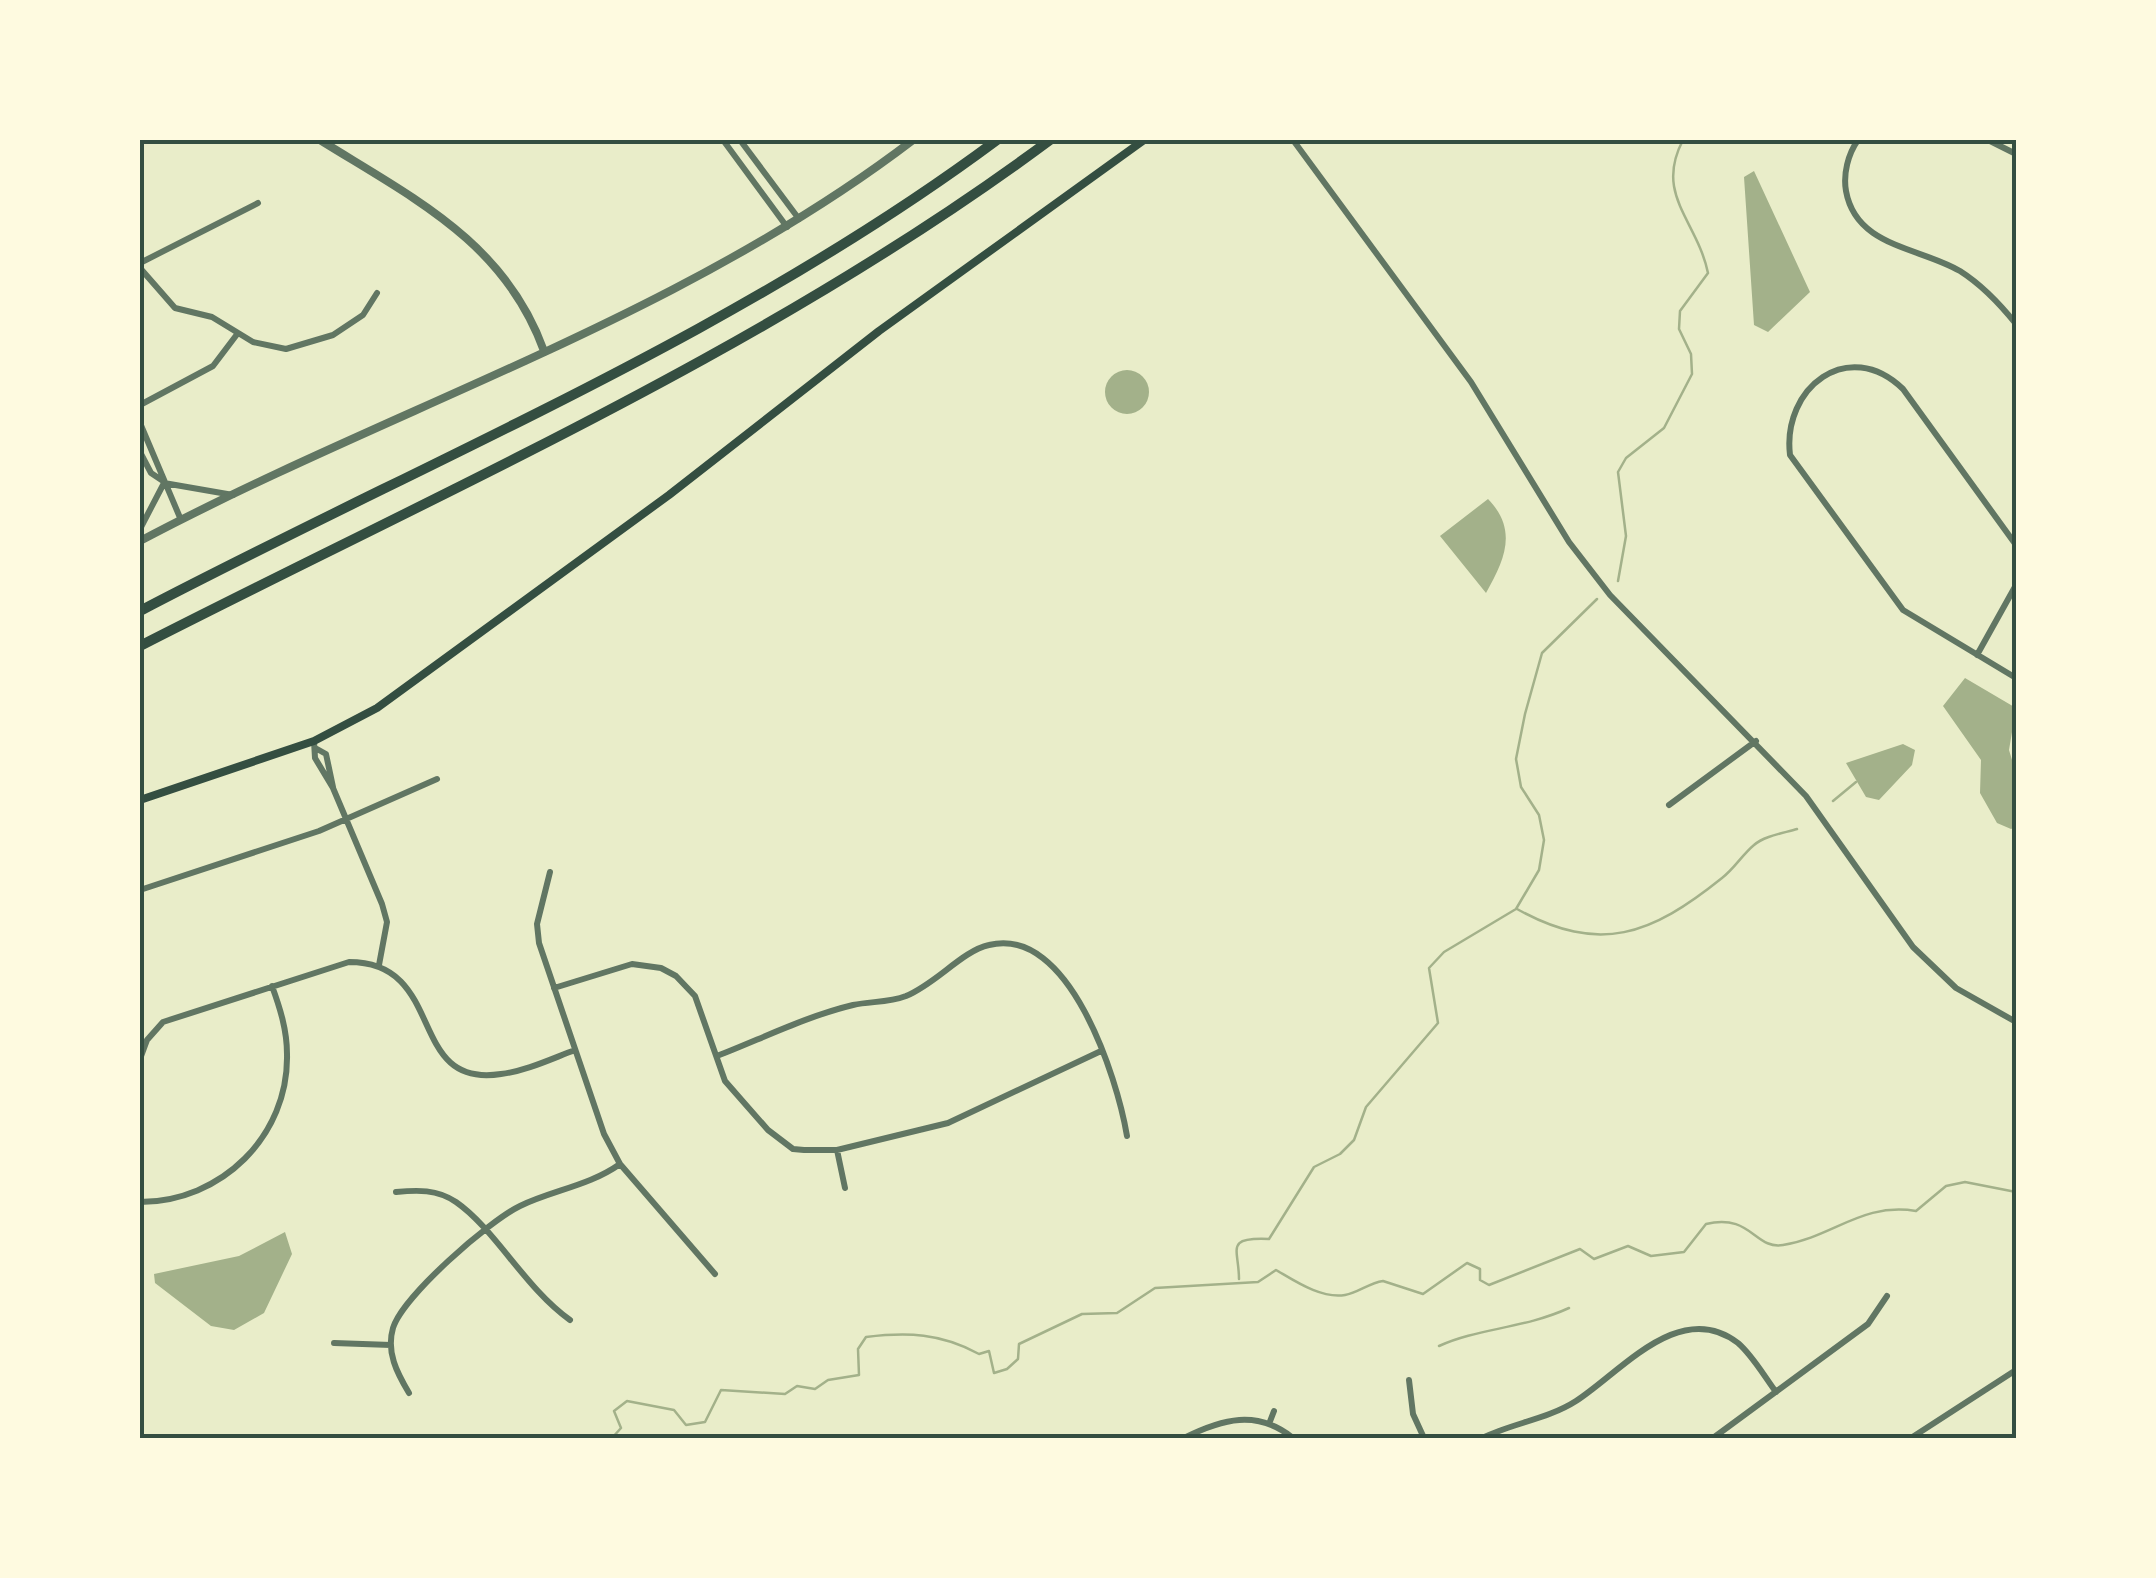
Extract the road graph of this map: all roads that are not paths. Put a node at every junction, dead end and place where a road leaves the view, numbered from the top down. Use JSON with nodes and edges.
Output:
{"nodes":[{"id":1,"x":320,"y":140,"type":"edge"},
{"id":2,"x":723,"y":140,"type":"edge"},
{"id":3,"x":740,"y":140,"type":"edge"},
{"id":4,"x":913,"y":140,"type":"edge"},
{"id":5,"x":997,"y":140,"type":"edge"},
{"id":6,"x":1050,"y":140,"type":"edge"},
{"id":7,"x":1144,"y":140,"type":"edge"},
{"id":8,"x":1292,"y":140,"type":"edge"},
{"id":9,"x":1858,"y":140,"type":"edge"},
{"id":10,"x":1988,"y":140,"type":"edge"},
{"id":11,"x":2016,"y":154,"type":"edge"},
{"id":12,"x":258,"y":203,"type":"dead end"},
{"id":13,"x":800,"y":220,"type":"junction"},
{"id":14,"x":787,"y":227,"type":"junction"},
{"id":15,"x":140,"y":266,"type":"edge"},
{"id":16,"x":377,"y":293,"type":"dead end"},
{"id":17,"x":2016,"y":324,"type":"edge"},
{"id":18,"x":238,"y":334,"type":"junction"},
{"id":19,"x":544,"y":351,"type":"junction"},
{"id":20,"x":140,"y":405,"type":"edge"},
{"id":21,"x":140,"y":423,"type":"edge"},
{"id":22,"x":140,"y":452,"type":"edge"},
{"id":23,"x":163,"y":482,"type":"junction"},
{"id":24,"x":234,"y":495,"type":"junction"},
{"id":25,"x":180,"y":520,"type":"junction"},
{"id":26,"x":140,"y":529,"type":"edge"},
{"id":27,"x":140,"y":541,"type":"edge"},
{"id":28,"x":2016,"y":544,"type":"edge"},
{"id":29,"x":2016,"y":585,"type":"edge"},
{"id":30,"x":140,"y":611,"type":"edge"},
{"id":31,"x":140,"y":646,"type":"edge"},
{"id":32,"x":1977,"y":655,"type":"junction"},
{"id":33,"x":2016,"y":678,"type":"edge"},
{"id":34,"x":1756,"y":741,"type":"junction"},
{"id":35,"x":316,"y":745,"type":"junction"},
{"id":36,"x":437,"y":779,"type":"dead end"},
{"id":37,"x":140,"y":800,"type":"edge"},
{"id":38,"x":1670,"y":805,"type":"dead end"},
{"id":39,"x":347,"y":820,"type":"junction"},
{"id":40,"x":550,"y":872,"type":"dead end"},
{"id":41,"x":140,"y":890,"type":"edge"},
{"id":42,"x":379,"y":965,"type":"junction"},
{"id":43,"x":272,"y":986,"type":"junction"},
{"id":44,"x":554,"y":988,"type":"junction"},
{"id":45,"x":2016,"y":1022,"type":"edge"},
{"id":46,"x":575,"y":1050,"type":"junction"},
{"id":47,"x":1101,"y":1051,"type":"junction"},
{"id":48,"x":716,"y":1056,"type":"junction"},
{"id":49,"x":140,"y":1060,"type":"edge"},
{"id":50,"x":1127,"y":1136,"type":"dead end"},
{"id":51,"x":837,"y":1150,"type":"junction"},
{"id":52,"x":620,"y":1164,"type":"junction"},
{"id":53,"x":844,"y":1188,"type":"dead end"},
{"id":54,"x":396,"y":1192,"type":"dead end"},
{"id":55,"x":140,"y":1202,"type":"edge"},
{"id":56,"x":484,"y":1232,"type":"junction"},
{"id":57,"x":715,"y":1274,"type":"dead end"},
{"id":58,"x":1887,"y":1296,"type":"dead end"},
{"id":59,"x":570,"y":1320,"type":"dead end"},
{"id":60,"x":334,"y":1343,"type":"dead end"},
{"id":61,"x":391,"y":1344,"type":"junction"},
{"id":62,"x":2016,"y":1370,"type":"edge"},
{"id":63,"x":1409,"y":1380,"type":"dead end"},
{"id":64,"x":1776,"y":1392,"type":"junction"},
{"id":65,"x":409,"y":1393,"type":"dead end"},
{"id":66,"x":1274,"y":1410,"type":"dead end"},
{"id":67,"x":1269,"y":1424,"type":"junction"},
{"id":68,"x":1184,"y":1438,"type":"edge"},
{"id":69,"x":1292,"y":1438,"type":"edge"},
{"id":70,"x":1424,"y":1438,"type":"edge"},
{"id":71,"x":1482,"y":1438,"type":"edge"},
{"id":72,"x":1713,"y":1438,"type":"edge"},
{"id":73,"x":1911,"y":1438,"type":"edge"}],
"edges":[{"from":1,"to":19,"type":"street"},
{"from":2,"to":14,"type":"street"},
{"from":3,"to":13,"type":"street"},
{"from":4,"to":13,"type":"street"},
{"from":5,"to":30,"type":"highway"},
{"from":6,"to":31,"type":"highway"},
{"from":7,"to":35,"type":"main road"},
{"from":8,"to":34,"type":"street"},
{"from":9,"to":17,"type":"street"},
{"from":10,"to":11,"type":"street"},
{"from":12,"to":15,"type":"street"},
{"from":13,"to":14,"type":"street"},
{"from":14,"to":19,"type":"street"},
{"from":15,"to":18,"type":"street"},
{"from":16,"to":18,"type":"street"},
{"from":18,"to":20,"type":"street"},
{"from":19,"to":24,"type":"street"},
{"from":21,"to":23,"type":"street"},
{"from":22,"to":23,"type":"street"},
{"from":23,"to":24,"type":"street"},
{"from":23,"to":25,"type":"street"},
{"from":23,"to":26,"type":"street"},
{"from":24,"to":25,"type":"street"},
{"from":25,"to":27,"type":"street"},
{"from":28,"to":32,"type":"street"},
{"from":29,"to":32,"type":"street"},
{"from":32,"to":33,"type":"street"},
{"from":34,"to":38,"type":"street"},
{"from":34,"to":45,"type":"street"},
{"from":35,"to":37,"type":"main road"},
{"from":35,"to":39,"type":"street"},
{"from":36,"to":39,"type":"street"},
{"from":39,"to":41,"type":"street"},
{"from":39,"to":42,"type":"street"},
{"from":40,"to":44,"type":"street"},
{"from":42,"to":43,"type":"street"},
{"from":42,"to":46,"type":"street"},
{"from":43,"to":49,"type":"street"},
{"from":43,"to":55,"type":"street"},
{"from":44,"to":46,"type":"street"},
{"from":44,"to":48,"type":"street"},
{"from":46,"to":52,"type":"street"},
{"from":47,"to":48,"type":"street"},
{"from":47,"to":50,"type":"street"},
{"from":47,"to":51,"type":"street"},
{"from":48,"to":51,"type":"street"},
{"from":51,"to":53,"type":"street"},
{"from":52,"to":56,"type":"street"},
{"from":52,"to":57,"type":"street"},
{"from":54,"to":56,"type":"street"},
{"from":56,"to":59,"type":"street"},
{"from":56,"to":61,"type":"street"},
{"from":58,"to":64,"type":"street"},
{"from":60,"to":61,"type":"street"},
{"from":61,"to":65,"type":"street"},
{"from":62,"to":73,"type":"street"},
{"from":63,"to":70,"type":"street"},
{"from":64,"to":71,"type":"street"},
{"from":64,"to":72,"type":"street"},
{"from":66,"to":67,"type":"street"},
{"from":67,"to":68,"type":"street"},
{"from":67,"to":69,"type":"street"}]}
